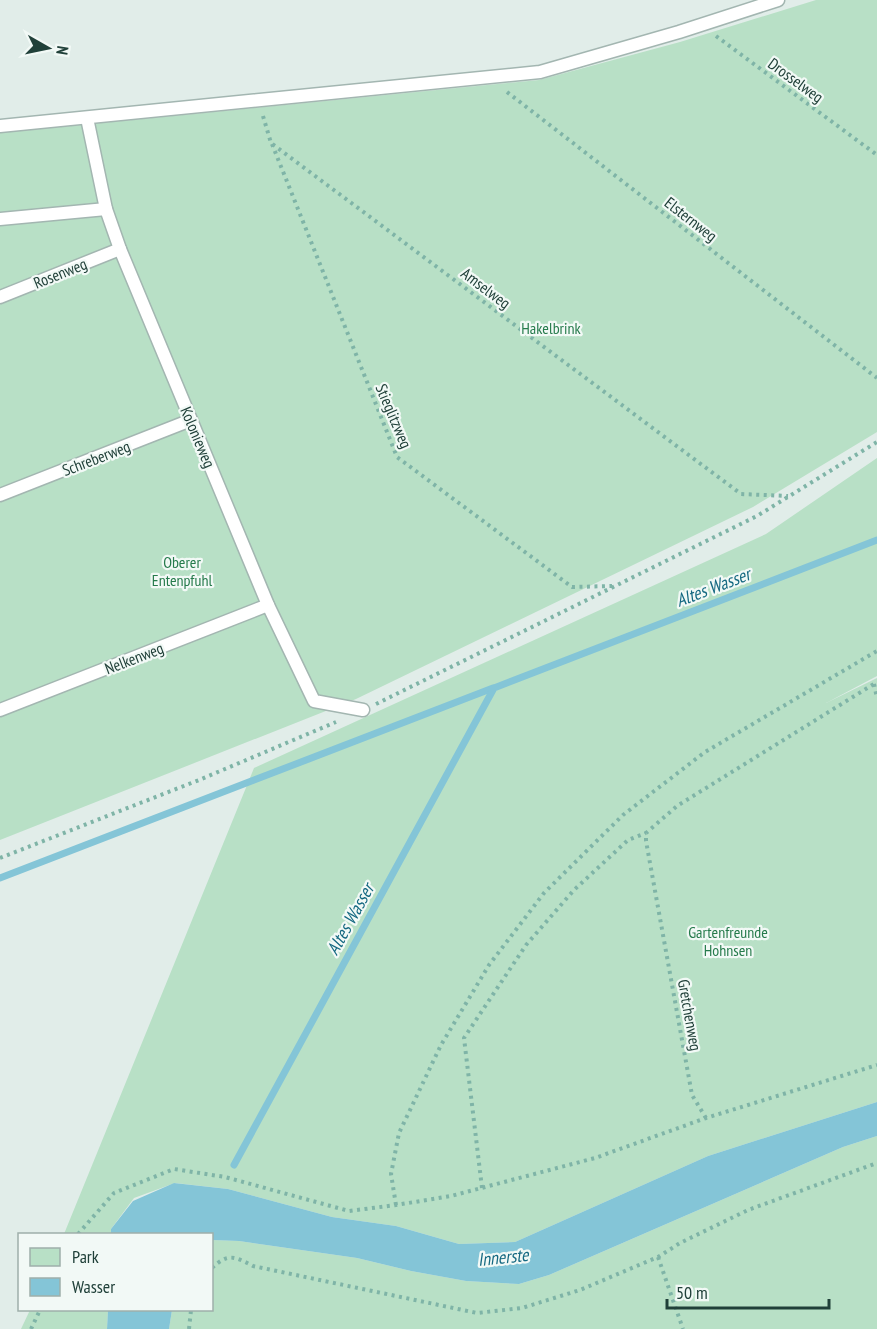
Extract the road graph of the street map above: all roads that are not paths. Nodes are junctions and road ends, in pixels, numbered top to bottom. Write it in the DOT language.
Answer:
graph roads {
  1 [pos="778,0"];
  2 [pos="87,118"];
  3 [pos="0,126"];
  4 [pos="106,209"];
  5 [pos="0,219"];
  6 [pos="120,249"];
  7 [pos="0,297"];
  8 [pos="191,420"];
  9 [pos="0,495"];
  10 [pos="268,606"];
  11 [pos="0,710"];
  12 [pos="363,710"];
  1 -- 2 [label="lane"];
  2 -- 3 [label="lane"];
  2 -- 4 [label="lane, Kolonieweg"];
  4 -- 5 [label="lane"];
  4 -- 6 [label="lane, Kolonieweg"];
  6 -- 7 [label="lane, Rosenweg"];
  6 -- 8 [label="lane, Kolonieweg"];
  8 -- 9 [label="lane, Schreberweg"];
  8 -- 10 [label="lane, Kolonieweg"];
  10 -- 11 [label="lane, Nelkenweg"];
  10 -- 12 [label="lane, Kolonieweg"];
}
